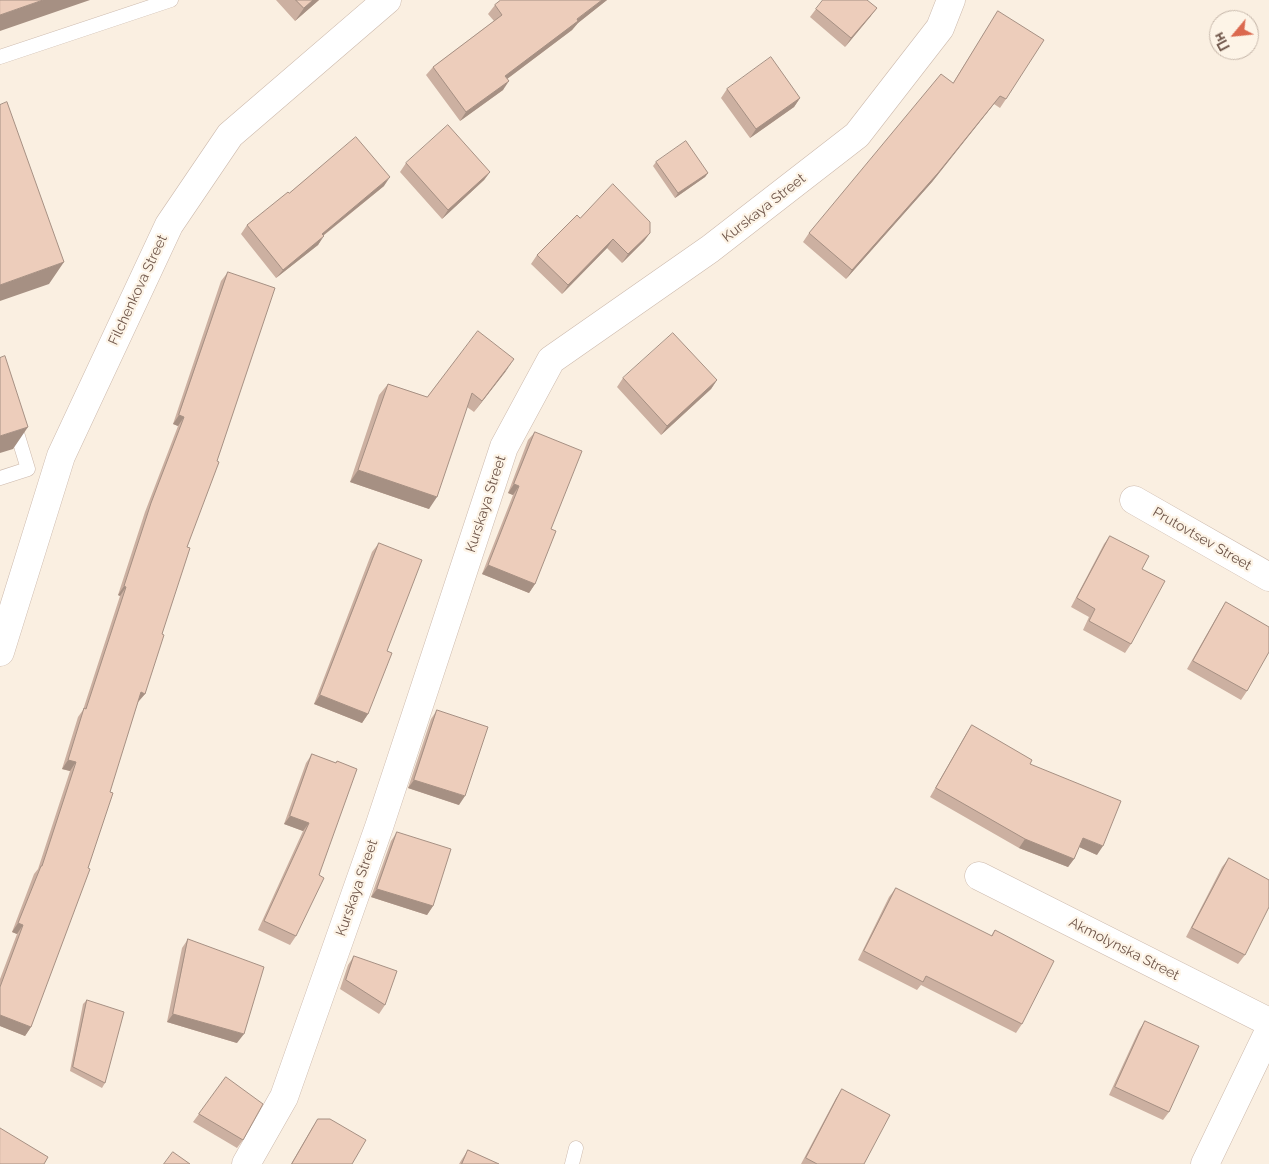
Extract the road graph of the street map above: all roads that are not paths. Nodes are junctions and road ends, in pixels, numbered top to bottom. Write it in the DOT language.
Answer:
graph roads {
  1 [pos="171,0"];
  2 [pos="387,0"];
  3 [pos="951,0"];
  4 [pos="0,57"];
  5 [pos="8,406"];
  6 [pos="0,478"];
  7 [pos="1134,500"];
  8 [pos="1269,577"];
  9 [pos="0,652"];
  10 [pos="979,876"];
  11 [pos="1269,1022"];
  12 [pos="1269,1031"];
  13 [pos="576,1148"];
  14 [pos="246,1164"];
  15 [pos="572,1164"];
  16 [pos="1205,1164"];
  1 -- 4 [label="lane"];
  2 -- 9 [label="street, Filchenkova Street"];
  3 -- 14 [label="street, Kurskaya Street"];
  5 -- 6 [label="lane"];
  7 -- 8 [label="street, Prutovtsev Street"];
  10 -- 11 [label="street, Akmolynska Street"];
  12 -- 16 [label="street"];
  13 -- 15 [label="lane"];
}
